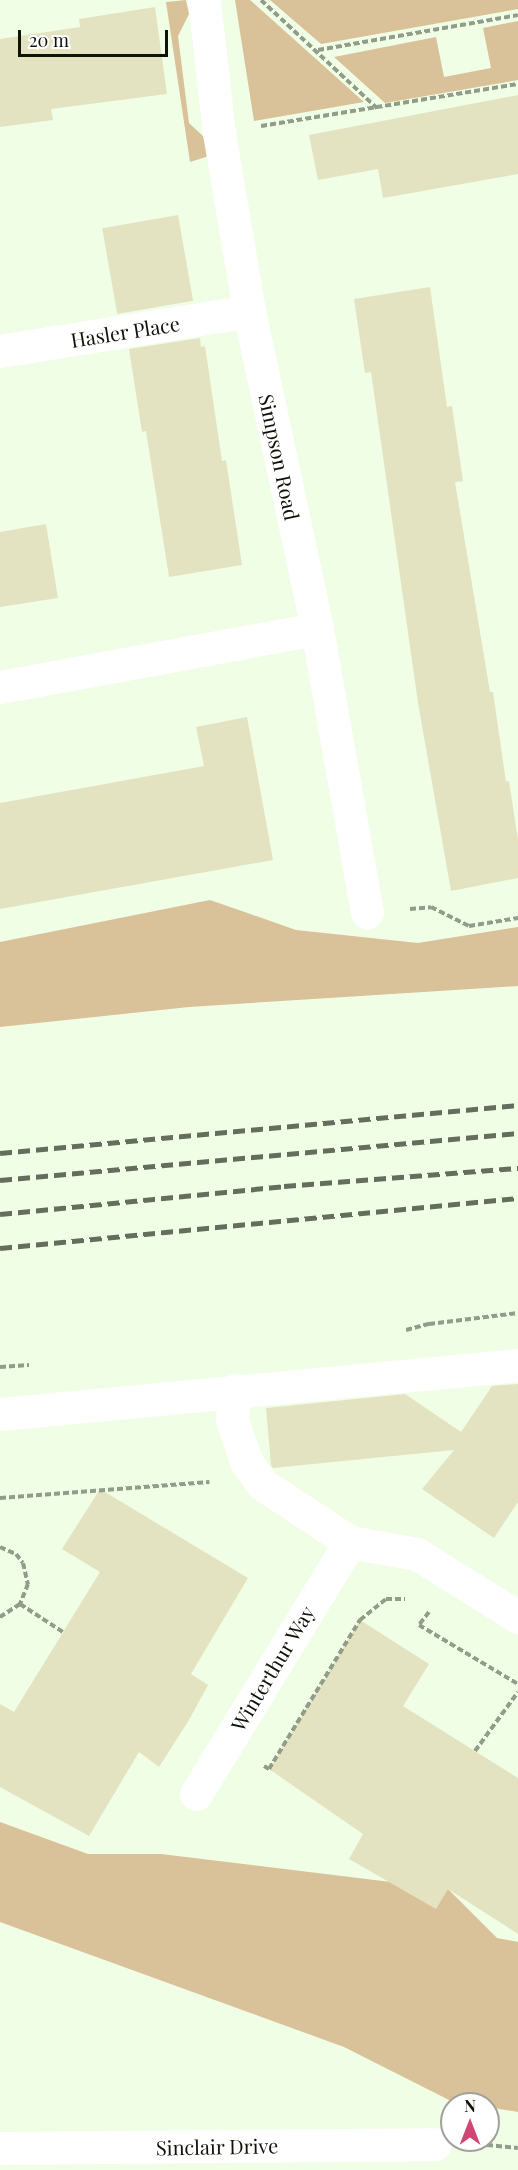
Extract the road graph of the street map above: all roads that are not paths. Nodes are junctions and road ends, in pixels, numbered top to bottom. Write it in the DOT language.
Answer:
graph roads {
  1 [pos="204,0"];
  2 [pos="249,311"];
  3 [pos="0,351"];
  4 [pos="317,629"];
  5 [pos="0,687"];
  6 [pos="367,913"];
  7 [pos="518,1365"];
  8 [pos="235,1390"];
  9 [pos="0,1414"];
  10 [pos="350,1542"];
  11 [pos="518,1617"];
  12 [pos="196,1794"];
  13 [pos="435,2144"];
  14 [pos="0,2148"];
  1 -- 2 [label="street, Simpson Road"];
  2 -- 3 [label="street, Hasler Place"];
  2 -- 4 [label="street, Simpson Road"];
  4 -- 5 [label="street"];
  4 -- 6 [label="street, Simpson Road"];
  7 -- 8 [label="street"];
  8 -- 9 [label="street"];
  8 -- 10 [label="street"];
  10 -- 11 [label="street"];
  10 -- 12 [label="street, Winterthur Way"];
  13 -- 14 [label="street, Sinclair Drive"];
}
